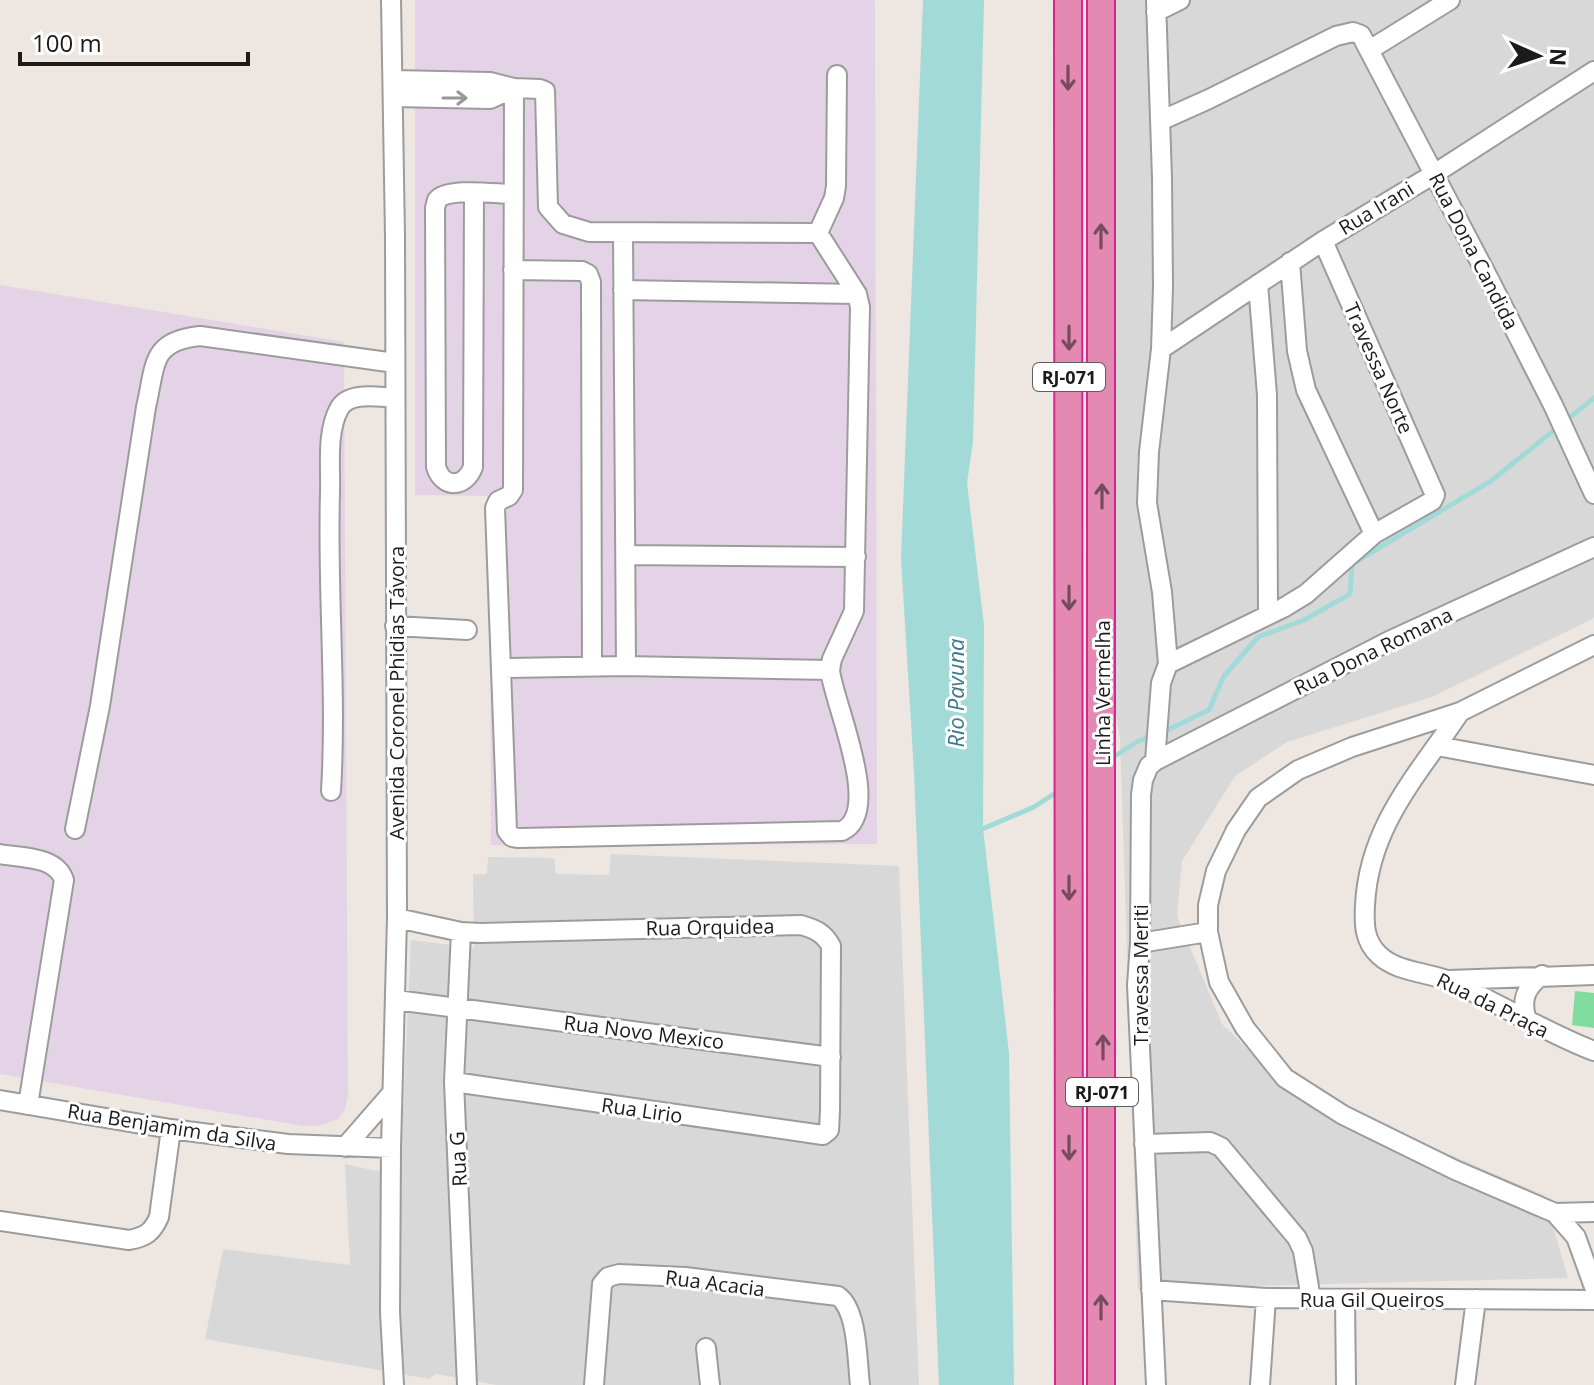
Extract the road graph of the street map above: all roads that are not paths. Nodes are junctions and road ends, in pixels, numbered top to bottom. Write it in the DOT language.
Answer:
graph roads {
  1 [pos="391,0"];
  2 [pos="1068,0"];
  3 [pos="1101,0"];
  4 [pos="1180,0"];
  5 [pos="1450,0"];
  6 [pos="1156,6"];
  7 [pos="1371,49"];
  8 [pos="1594,71"];
  9 [pos="837,75"];
  10 [pos="394,88"];
  11 [pos="514,88"];
  12 [pos="1160,121"];
  13 [pos="1434,174"];
  14 [pos="474,193"];
  15 [pos="513,194"];
  16 [pos="818,233"];
  17 [pos="623,234"];
  18 [pos="1323,241"];
  19 [pos="1290,262"];
  20 [pos="513,270"];
  21 [pos="1258,284"];
  22 [pos="623,290"];
  23 [pos="857,294"];
  24 [pos="1161,349"];
  25 [pos="395,363"];
  26 [pos="395,398"];
  27 [pos="1594,494"];
  28 [pos="1374,534"];
  29 [pos="1594,547"];
  30 [pos="626,555"];
  31 [pos="856,557"];
  32 [pos="1268,614"];
  33 [pos="395,626"];
  34 [pos="467,630"];
  35 [pos="1594,645"];
  36 [pos="1168,664"];
  37 [pos="592,666"];
  38 [pos="626,666"];
  39 [pos="501,668"];
  40 [pos="830,670"];
  41 [pos="1460,712"];
  42 [pos="1437,746"];
  43 [pos="1156,753"];
  44 [pos="1594,775"];
  45 [pos="331,791"];
  46 [pos="75,829"];
  47 [pos="0,854"];
  48 [pos="397,918"];
  49 [pos="461,932"];
  50 [pos="1208,932"];
  51 [pos="1140,943"];
  52 [pos="1542,975"];
  53 [pos="1594,975"];
  54 [pos="1449,980"];
  55 [pos="396,1000"];
  56 [pos="457,1008"];
  57 [pos="1527,1020"];
  58 [pos="1594,1051"];
  59 [pos="831,1057"];
  60 [pos="454,1082"];
  61 [pos="392,1093"];
  62 [pos="0,1100"];
  63 [pos="28,1105"];
  64 [pos="171,1129"];
  65 [pos="829,1130"];
  66 [pos="1144,1144"];
  67 [pos="345,1147"];
  68 [pos="391,1148"];
  69 [pos="1594,1212"];
  70 [pos="1555,1213"];
  71 [pos="0,1221"];
  72 [pos="1594,1287"];
  73 [pos="1151,1290"];
  74 [pos="1310,1293"];
  75 [pos="1266,1298"];
  76 [pos="1345,1299"];
  77 [pos="1476,1299"];
  78 [pos="1594,1300"];
  79 [pos="706,1348"];
  80 [pos="394,1385"];
  81 [pos="467,1385"];
  82 [pos="594,1385"];
  83 [pos="710,1385"];
  84 [pos="860,1385"];
  85 [pos="1069,1385"];
  86 [pos="1101,1385"];
  87 [pos="1156,1385"];
  88 [pos="1260,1385"];
  89 [pos="1346,1385"];
  90 [pos="1465,1385"];
  1 -- 10 [label="street, Avenida Coronel Phidias Távora"];
  2 -- 85 [label="highway, Linha Vermelha / RJ-071, one-way"];
  86 -- 3 [label="highway, Linha Vermelha / RJ-071, one-way"];
  4 -- 6 [label="street"];
  5 -- 7 [label="street"];
  6 -- 12 [label="street, Travessa Meriti"];
  7 -- 12 [label="street"];
  7 -- 13 [label="street, Rua Dona Candida"];
  8 -- 13 [label="street, Rua Irani"];
  9 -- 16 [label="street"];
  10 -- 11 [label="street"];
  10 -- 25 [label="street, Avenida Coronel Phidias Távora"];
  11 -- 15 [label="street"];
  11 -- 17 [label="street"];
  12 -- 24 [label="street, Travessa Meriti"];
  13 -- 18 [label="street, Rua Irani"];
  13 -- 27 [label="street, Rua Dona Candida"];
  14 -- 14 [label="street"];
  14 -- 15 [label="street"];
  15 -- 20 [label="street"];
  16 -- 17 [label="street"];
  16 -- 23 [label="street"];
  17 -- 22 [label="street"];
  18 -- 19 [label="street, Rua Irani"];
  18 -- 28 [label="street, Travessa Norte"];
  19 -- 21 [label="street, Rua Irani"];
  19 -- 28 [label="street"];
  20 -- 37 [label="street"];
  20 -- 39 [label="street"];
  21 -- 24 [label="street, Rua Irani"];
  21 -- 32 [label="street"];
  22 -- 23 [label="street"];
  22 -- 30 [label="street"];
  23 -- 31 [label="street"];
  24 -- 36 [label="street, Travessa Meriti"];
  25 -- 26 [label="street, Avenida Coronel Phidias Távora"];
  25 -- 46 [label="street"];
  26 -- 33 [label="street, Avenida Coronel Phidias Távora"];
  26 -- 45 [label="street"];
  28 -- 32 [label="street"];
  29 -- 43 [label="street, Rua Dona Romana"];
  30 -- 31 [label="street"];
  30 -- 38 [label="street"];
  31 -- 40 [label="street"];
  32 -- 36 [label="street"];
  33 -- 34 [label="street"];
  33 -- 48 [label="street, Avenida Coronel Phidias Távora"];
  35 -- 41 [label="street"];
  36 -- 43 [label="street, Travessa Meriti"];
  37 -- 38 [label="street"];
  37 -- 39 [label="street"];
  38 -- 40 [label="street"];
  39 -- 40 [label="street"];
  41 -- 42 [label="street, Rua da Praça"];
  41 -- 50 [label="street"];
  42 -- 44 [label="street"];
  42 -- 54 [label="street, Rua da Praça"];
  43 -- 51 [label="street, Travessa Meriti"];
  47 -- 63 [label="street"];
  48 -- 49 [label="street, Rua Orquidea"];
  48 -- 55 [label="street, Avenida Coronel Phidias Távora"];
  49 -- 56 [label="street, Rua G"];
  49 -- 59 [label="street, Rua Orquidea"];
  50 -- 51 [label="street"];
  50 -- 70 [label="street"];
  51 -- 66 [label="street, Travessa Meriti"];
  52 -- 53 [label="street"];
  52 -- 54 [label="street"];
  52 -- 57 [label="street"];
  54 -- 57 [label="street, Rua da Praça"];
  55 -- 56 [label="street"];
  55 -- 61 [label="street, Avenida Coronel Phidias Távora"];
  56 -- 59 [label="street, Rua Novo Mexico"];
  56 -- 60 [label="street, Rua G"];
  57 -- 58 [label="street, Rua da Praça"];
  59 -- 65 [label="street, Rua Orquidea"];
  60 -- 65 [label="street, Rua Lirio"];
  60 -- 81 [label="street, Rua G"];
  61 -- 67 [label="street"];
  61 -- 68 [label="street, Avenida Coronel Phidias Távora"];
  62 -- 63 [label="street, Rua Benjamim da Silva"];
  63 -- 64 [label="street, Rua Benjamim da Silva"];
  64 -- 67 [label="street, Rua Benjamim da Silva"];
  64 -- 71 [label="street"];
  66 -- 73 [label="street, Travessa Meriti"];
  66 -- 74 [label="street"];
  67 -- 68 [label="street, Rua Benjamim da Silva"];
  68 -- 80 [label="street, Avenida Coronel Phidias Távora"];
  69 -- 70 [label="street"];
  70 -- 72 [label="street"];
  73 -- 75 [label="street, Rua Gil Queiros"];
  73 -- 87 [label="street, Travessa Meriti"];
  75 -- 76 [label="street, Rua Gil Queiros"];
  75 -- 88 [label="street"];
  76 -- 77 [label="street, Rua Gil Queiros"];
  76 -- 89 [label="street"];
  77 -- 78 [label="street, Rua Gil Queiros"];
  77 -- 90 [label="street"];
  79 -- 83 [label="street"];
  82 -- 84 [label="street, Rua Acacia"];
}
